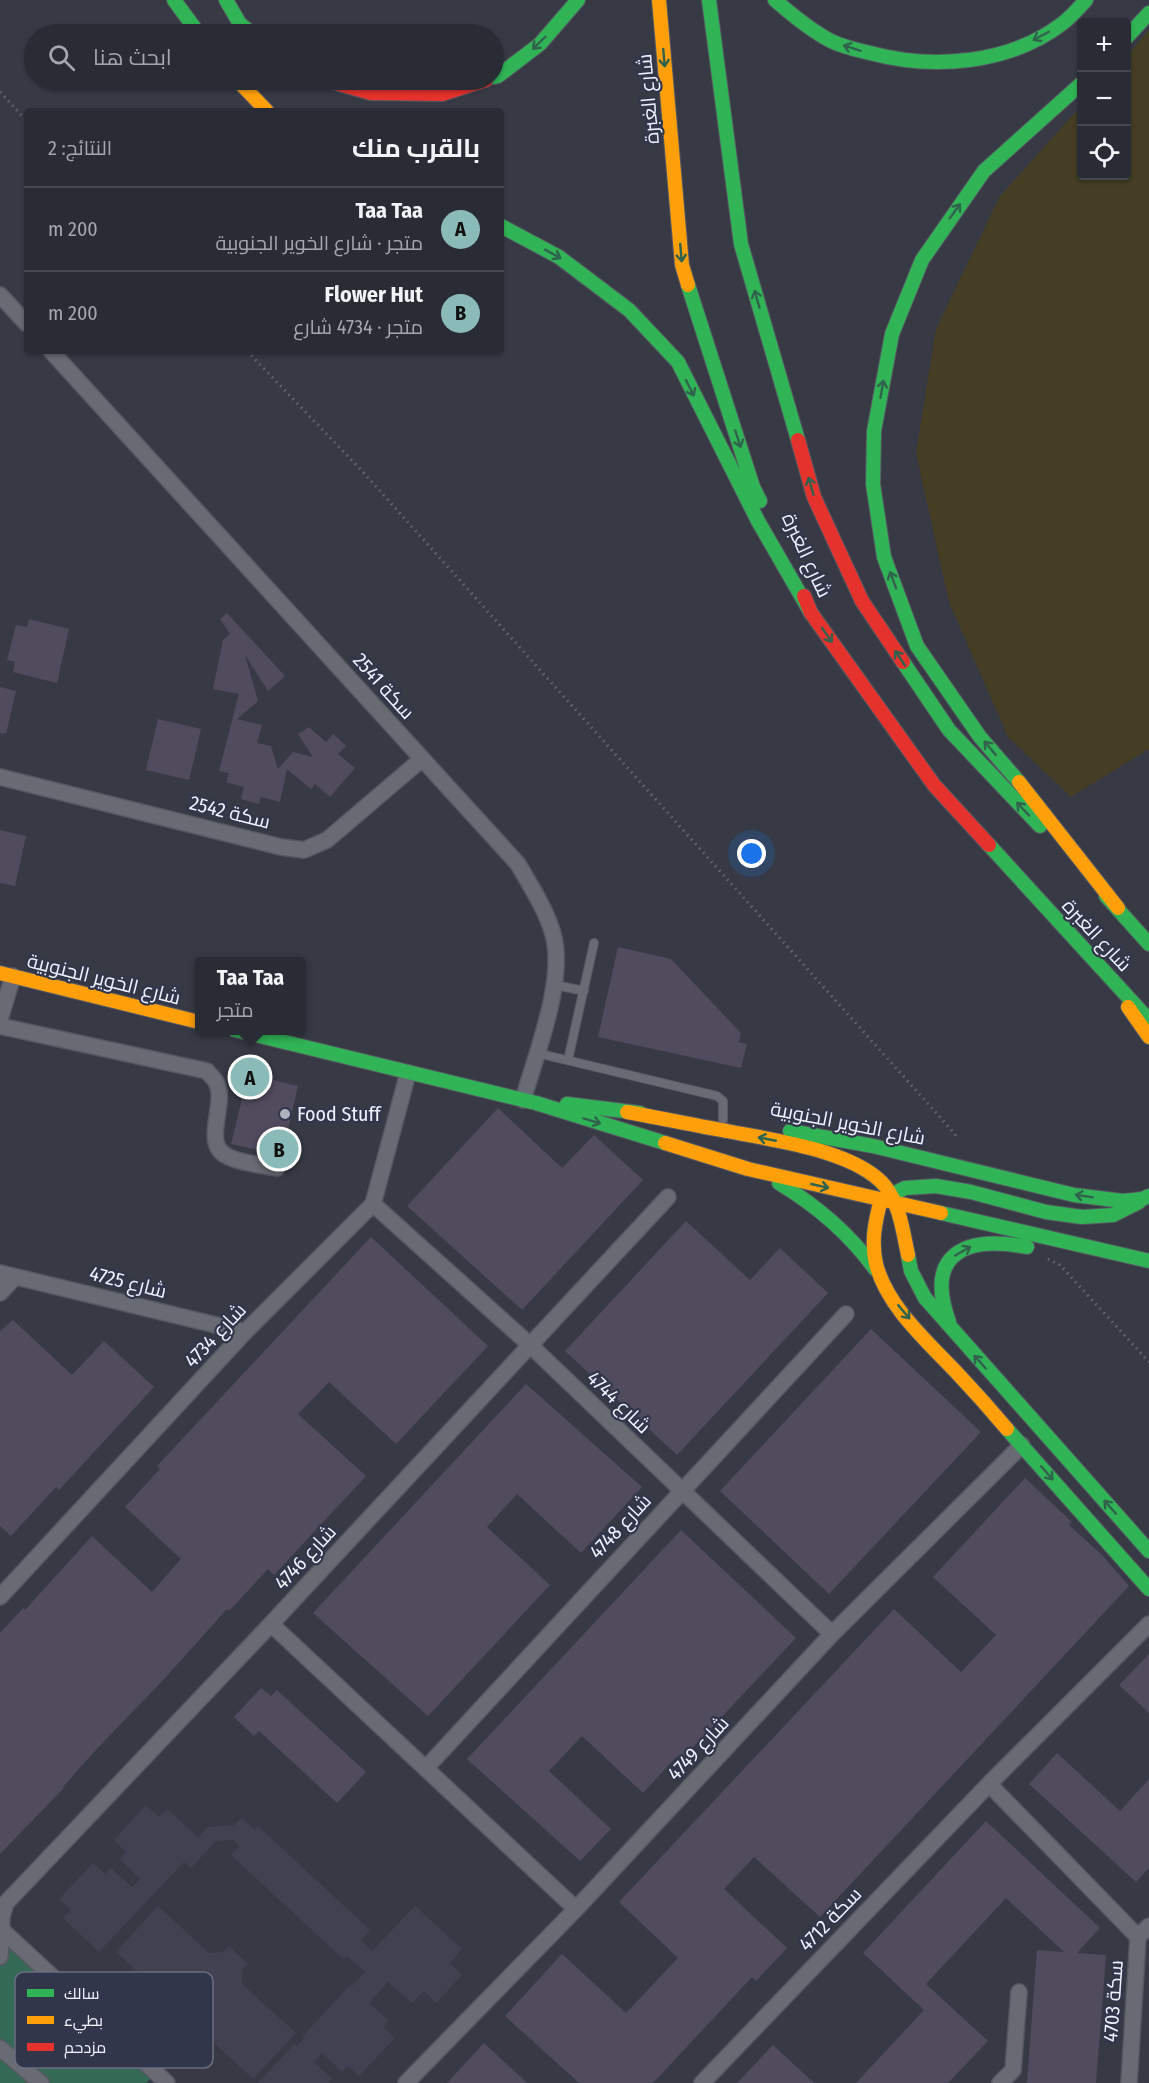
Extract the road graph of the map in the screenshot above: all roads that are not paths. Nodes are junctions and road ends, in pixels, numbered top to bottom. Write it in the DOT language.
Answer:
graph roads {
  1 [pos="174,0"];
  2 [pos="226,0"];
  3 [pos="578,0"];
  4 [pos="659,0"];
  5 [pos="709,0"];
  6 [pos="776,0"];
  7 [pos="1086,0"];
  8 [pos="1149,13"];
  9 [pos="192,24"];
  10 [pos="240,24"];
  11 [pos="1131,33"];
  12 [pos="504,70"];
  13 [pos="1077,88"];
  14 [pos="247,90"];
  15 [pos="361,90"];
  16 [pos="455,90"];
  17 [pos="264,108"];
  18 [pos="504,228"];
  19 [pos="0,295"];
  20 [pos="24,321"];
  21 [pos="54,354"];
  22 [pos="812,613"];
  23 [pos="422,759"];
  24 [pos="0,777"];
  25 [pos="1118,909"];
  26 [pos="594,943"];
  27 [pos="1149,944"];
  28 [pos="1105,972"];
  29 [pos="6,975"];
  30 [pos="556,985"];
  31 [pos="584,991"];
  32 [pos="0,1019"];
  33 [pos="1149,1020"];
  34 [pos="195,1021"];
  35 [pos="0,1026"];
  36 [pos="254,1035"];
  37 [pos="1149,1037"];
  38 [pos="537,1053"];
  39 [pos="568,1060"];
  40 [pos="408,1073"];
  41 [pos="530,1101"];
  42 [pos="627,1112"];
  43 [pos="723,1120"];
  44 [pos="277,1168"];
  45 [pos="748,1169"];
  46 [pos="669,1197"];
  47 [pos="889,1198"];
  48 [pos="1146,1198"];
  49 [pos="373,1204"];
  50 [pos="1149,1262"];
  51 [pos="1149,1271"];
  52 [pos="8,1275"];
  53 [pos="881,1278"];
  54 [pos="0,1293"];
  55 [pos="846,1314"];
  56 [pos="245,1332"];
  57 [pos="959,1338"];
  58 [pos="530,1345"];
  59 [pos="1022,1445"];
  60 [pos="681,1491"];
  61 [pos="1149,1551"];
  62 [pos="1149,1589"];
  63 [pos="0,1597"];
  64 [pos="271,1624"];
  65 [pos="1149,1624"];
  66 [pos="832,1634"];
  67 [pos="426,1768"];
  68 [pos="989,1784"];
  69 [pos="576,1909"];
  70 [pos="3,1931"];
  71 [pos="1144,1931"];
  72 [pos="0,1957"];
  73 [pos="47,1972"];
  74 [pos="1019,1992"];
  75 [pos="0,2048"];
  76 [pos="15,2062"];
  77 [pos="22,2068"];
  78 [pos="151,2068"];
  79 [pos="37,2082"];
  80 [pos="167,2083"];
  81 [pos="406,2083"];
  82 [pos="702,2083"];
  83 [pos="1000,2083"];
  84 [pos="1129,2083"];
  1 -- 9 [label="main road"];
  2 -- 10 [label="main road"];
  3 -- 12 [label="main road, one-way"];
  4 -- 22 [label="main road, شارع الغبرة, one-way"];
  25 -- 5 [label="main road, شارع الغبرة, one-way"];
  7 -- 6 [label="main road, one-way"];
  8 -- 11 [label="main road"];
  25 -- 13 [label="main road, one-way"];
  14 -- 17 [label="main road"];
  15 -- 16 [label="main road"];
  18 -- 22 [label="main road, one-way"];
  19 -- 20 [label="street"];
  21 -- 23 [label="street, سكة 2541"];
  22 -- 28 [label="main road, شارع الغبرة, one-way"];
  23 -- 24 [label="street, سكة 2542"];
  23 -- 30 [label="street, سكة 2541"];
  25 -- 27 [label="main road, شارع الغبرة"];
  26 -- 31 [label="lane"];
  28 -- 33 [label="main road, شارع الغبرة"];
  28 -- 37 [label="main road"];
  29 -- 32 [label="street"];
  29 -- 34 [label="main road, شارع الخوير الجنوبية"];
  30 -- 31 [label="lane"];
  30 -- 38 [label="street, سكة 2541"];
  31 -- 39 [label="lane"];
  35 -- 44 [label="street"];
  36 -- 40 [label="main road, شارع الخوير الجنوبية"];
  38 -- 39 [label="lane"];
  38 -- 41 [label="street, سكة 2541"];
  39 -- 43 [label="lane"];
  40 -- 41 [label="main road, شارع الخوير الجنوبية"];
  40 -- 49 [label="street"];
  41 -- 42 [label="main road, شارع الخوير الجنوبية"];
  41 -- 45 [label="main road, شارع الخوير الجنوبية, one-way"];
  42 -- 43 [label="main road, شارع الخوير الجنوبية"];
  47 -- 42 [label="main road, one-way"];
  48 -- 43 [label="main road, شارع الخوير الجنوبية, one-way"];
  45 -- 47 [label="main road, شارع الخوير الجنوبية, one-way"];
  45 -- 53 [label="main road"];
  46 -- 58 [label="street, 4746 شارع"];
  47 -- 48 [label="main road"];
  47 -- 50 [label="main road, شارع الخوير الجنوبية"];
  47 -- 53 [label="main road"];
  47 -- 57 [label="main road"];
  49 -- 56 [label="street, 4734 شارع"];
  49 -- 58 [label="street, 4744 شارع"];
  57 -- 51 [label="main road, one-way"];
  52 -- 54 [label="street"];
  52 -- 56 [label="street, 4725 شارع"];
  53 -- 59 [label="main road, one-way"];
  55 -- 60 [label="street, 4748 شارع"];
  56 -- 63 [label="street, 4734 شارع"];
  61 -- 57 [label="main road, one-way"];
  58 -- 60 [label="street, 4744 شارع"];
  58 -- 64 [label="street, 4746 شارع"];
  59 -- 62 [label="main road, one-way"];
  59 -- 66 [label="street, 4749 شارع"];
  60 -- 66 [label="street, 4744 شارع"];
  60 -- 67 [label="street, 4748 شارع"];
  64 -- 67 [label="street"];
  64 -- 70 [label="street, 4746 شارع"];
  65 -- 68 [label="street, سكة 4712"];
  66 -- 69 [label="street, 4749 شارع"];
  67 -- 69 [label="street"];
  68 -- 71 [label="street"];
  68 -- 82 [label="street, سكة 4712"];
  69 -- 81 [label="street, 4749 شارع"];
  70 -- 72 [label="street, 4746 شارع"];
  70 -- 73 [label="street"];
  71 -- 84 [label="street, 4703 سكة"];
  74 -- 83 [label="street"];
  75 -- 76 [label="street"];
  77 -- 79 [label="street"];
  78 -- 80 [label="street"];
}
